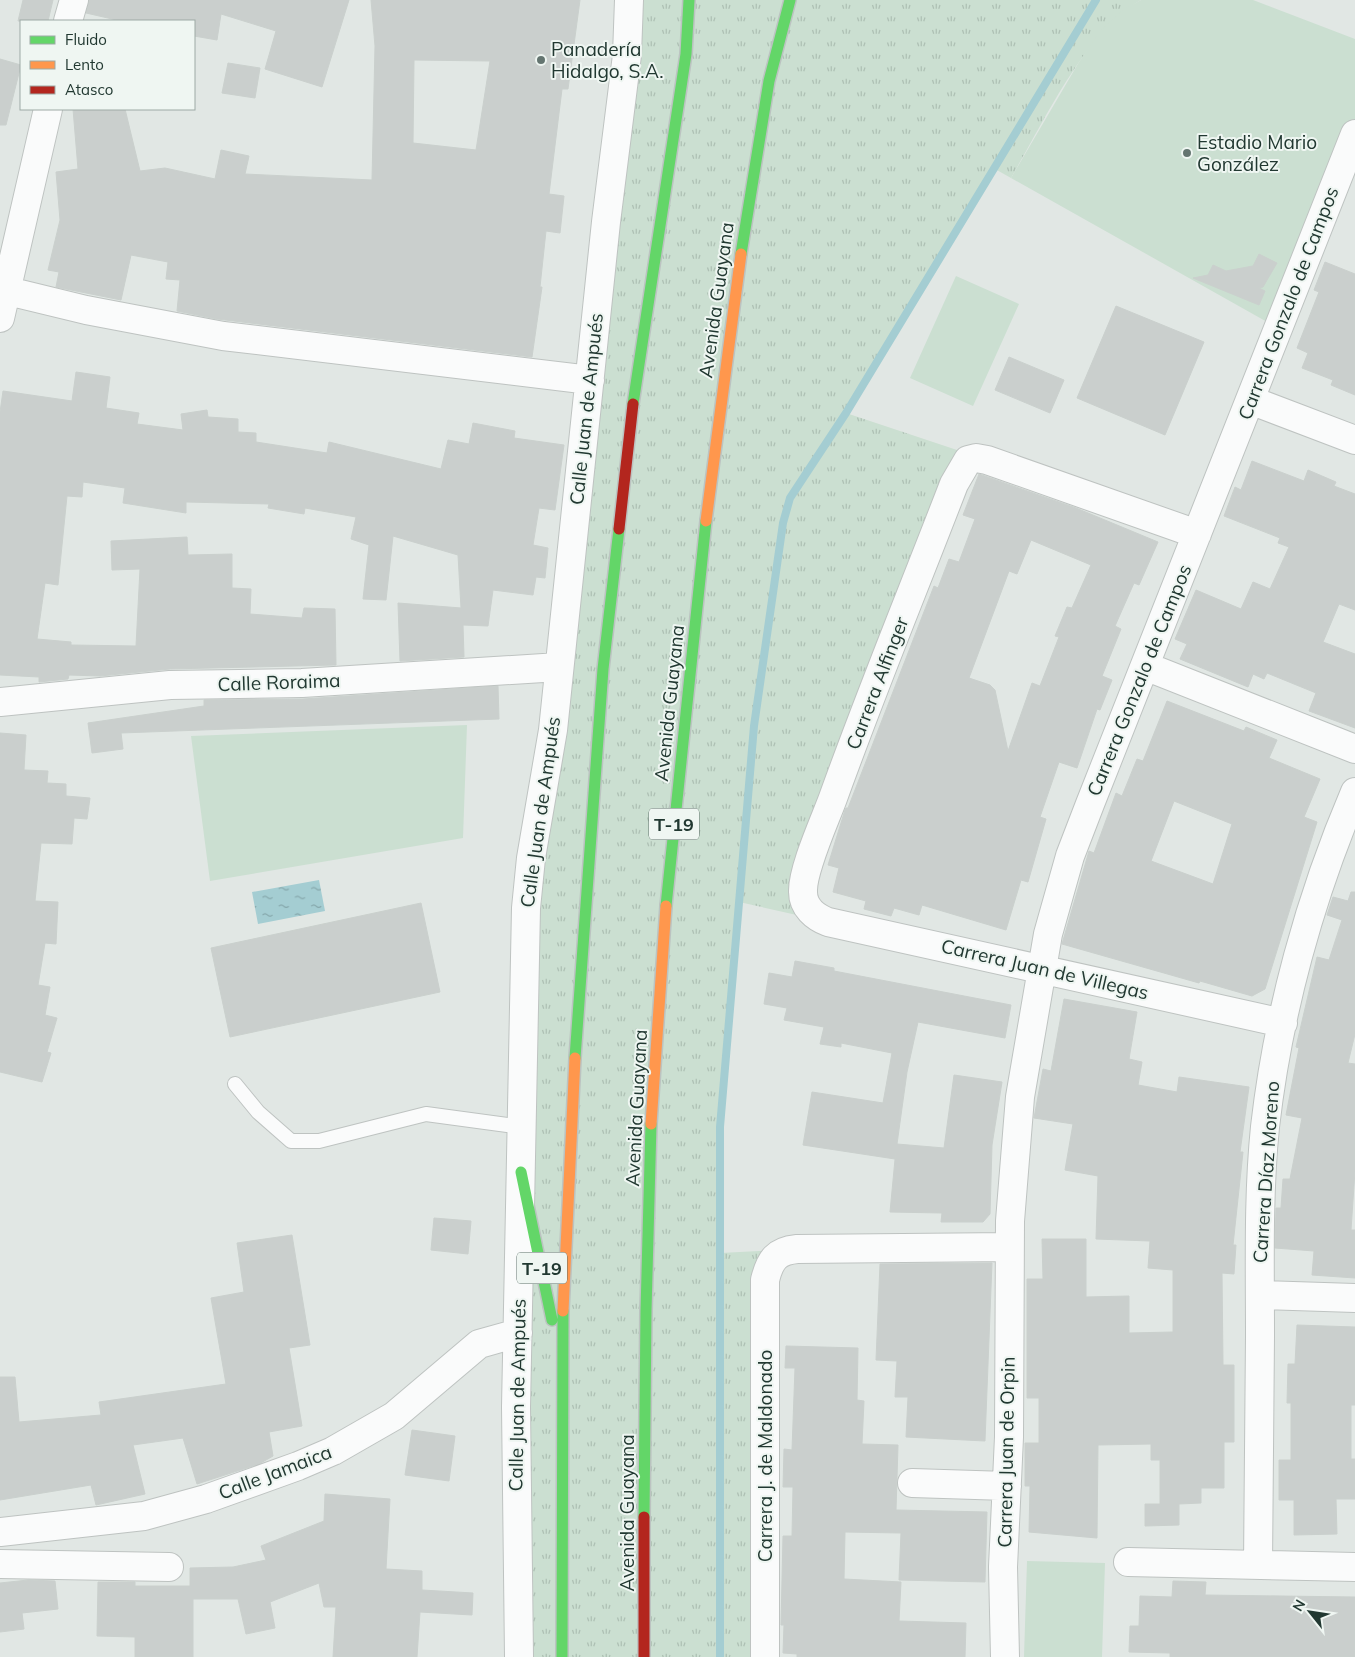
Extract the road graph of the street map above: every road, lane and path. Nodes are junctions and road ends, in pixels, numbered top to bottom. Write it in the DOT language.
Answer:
graph roads {
  1 [pos="74,0"];
  2 [pos="628,0"];
  3 [pos="689,0"];
  4 [pos="790,0"];
  5 [pos="68,20"];
  6 [pos="48,110"];
  7 [pos="1355,134"];
  8 [pos="3,290"];
  9 [pos="0,318"];
  10 [pos="590,380"];
  11 [pos="1250,400"];
  12 [pos="1355,440"];
  13 [pos="1197,534"];
  14 [pos="1145,666"];
  15 [pos="559,667"];
  16 [pos="0,702"];
  17 [pos="1355,748"];
  18 [pos="1355,792"];
  19 [pos="810,910"];
  20 [pos="1041,968"];
  21 [pos="1283,1023"];
  22 [pos="234,1084"];
  23 [pos="522,1127"];
  24 [pos="521,1172"];
  25 [pos="1009,1247"];
  26 [pos="1260,1295"];
  27 [pos="1355,1298"];
  28 [pos="518,1333"];
  29 [pos="561,1364"];
  30 [pos="912,1483"];
  31 [pos="1007,1486"];
  32 [pos="0,1532"];
  33 [pos="1128,1562"];
  34 [pos="0,1564"];
  35 [pos="1258,1565"];
  36 [pos="169,1567"];
  37 [pos="1355,1567"];
  38 [pos="519,1657"];
  39 [pos="562,1657"];
  40 [pos="644,1657"];
  41 [pos="765,1657"];
  42 [pos="1005,1657"];
  1 -- 5 [label="street"];
  2 -- 10 [label="street, Calle Juan de Ampués"];
  3 -- 29 [label="highway, T-19"];
  4 -- 40 [label="highway, Avenida Guayana / T-19"];
  6 -- 8 [label="street"];
  7 -- 11 [label="street, Carrera Gonzalo de Campos"];
  8 -- 9 [label="street"];
  8 -- 10 [label="street"];
  10 -- 15 [label="street, Calle Juan de Ampués"];
  11 -- 12 [label="street"];
  11 -- 13 [label="street, Carrera Gonzalo de Campos"];
  13 -- 14 [label="street, Carrera Gonzalo de Campos"];
  13 -- 19 [label="street, Carrera Alfinger"];
  14 -- 17 [label="street"];
  14 -- 20 [label="street, Carrera Gonzalo de Campos"];
  15 -- 16 [label="street, Calle Roraima"];
  15 -- 23 [label="street, Calle Juan de Ampués"];
  18 -- 21 [label="street, Carrera Díaz Moreno"];
  19 -- 20 [label="street, Carrera Juan de Villegas"];
  20 -- 21 [label="street, Carrera Juan de Villegas"];
  20 -- 25 [label="street, Carrera Gonzalo de Campos"];
  21 -- 26 [label="street, Carrera Díaz Moreno"];
  22 -- 23 [label="lane"];
  23 -- 24 [label="street, Calle Juan de Ampués"];
  24 -- 28 [label="street, Calle Juan de Ampués"];
  24 -- 29 [label="highway, T-19"];
  25 -- 31 [label="street, Carrera Juan de Orpin"];
  25 -- 41 [label="street, Carrera J. de Maldonado"];
  26 -- 27 [label="street"];
  26 -- 35 [label="street, Carrera Díaz Moreno"];
  28 -- 32 [label="street, Calle Jamaica"];
  28 -- 38 [label="street, Calle Juan de Ampués"];
  29 -- 39 [label="highway, T-19"];
  30 -- 31 [label="street"];
  31 -- 42 [label="street, Carrera Juan de Orpin"];
  33 -- 35 [label="street"];
  34 -- 36 [label="street"];
  35 -- 37 [label="street"];
}
